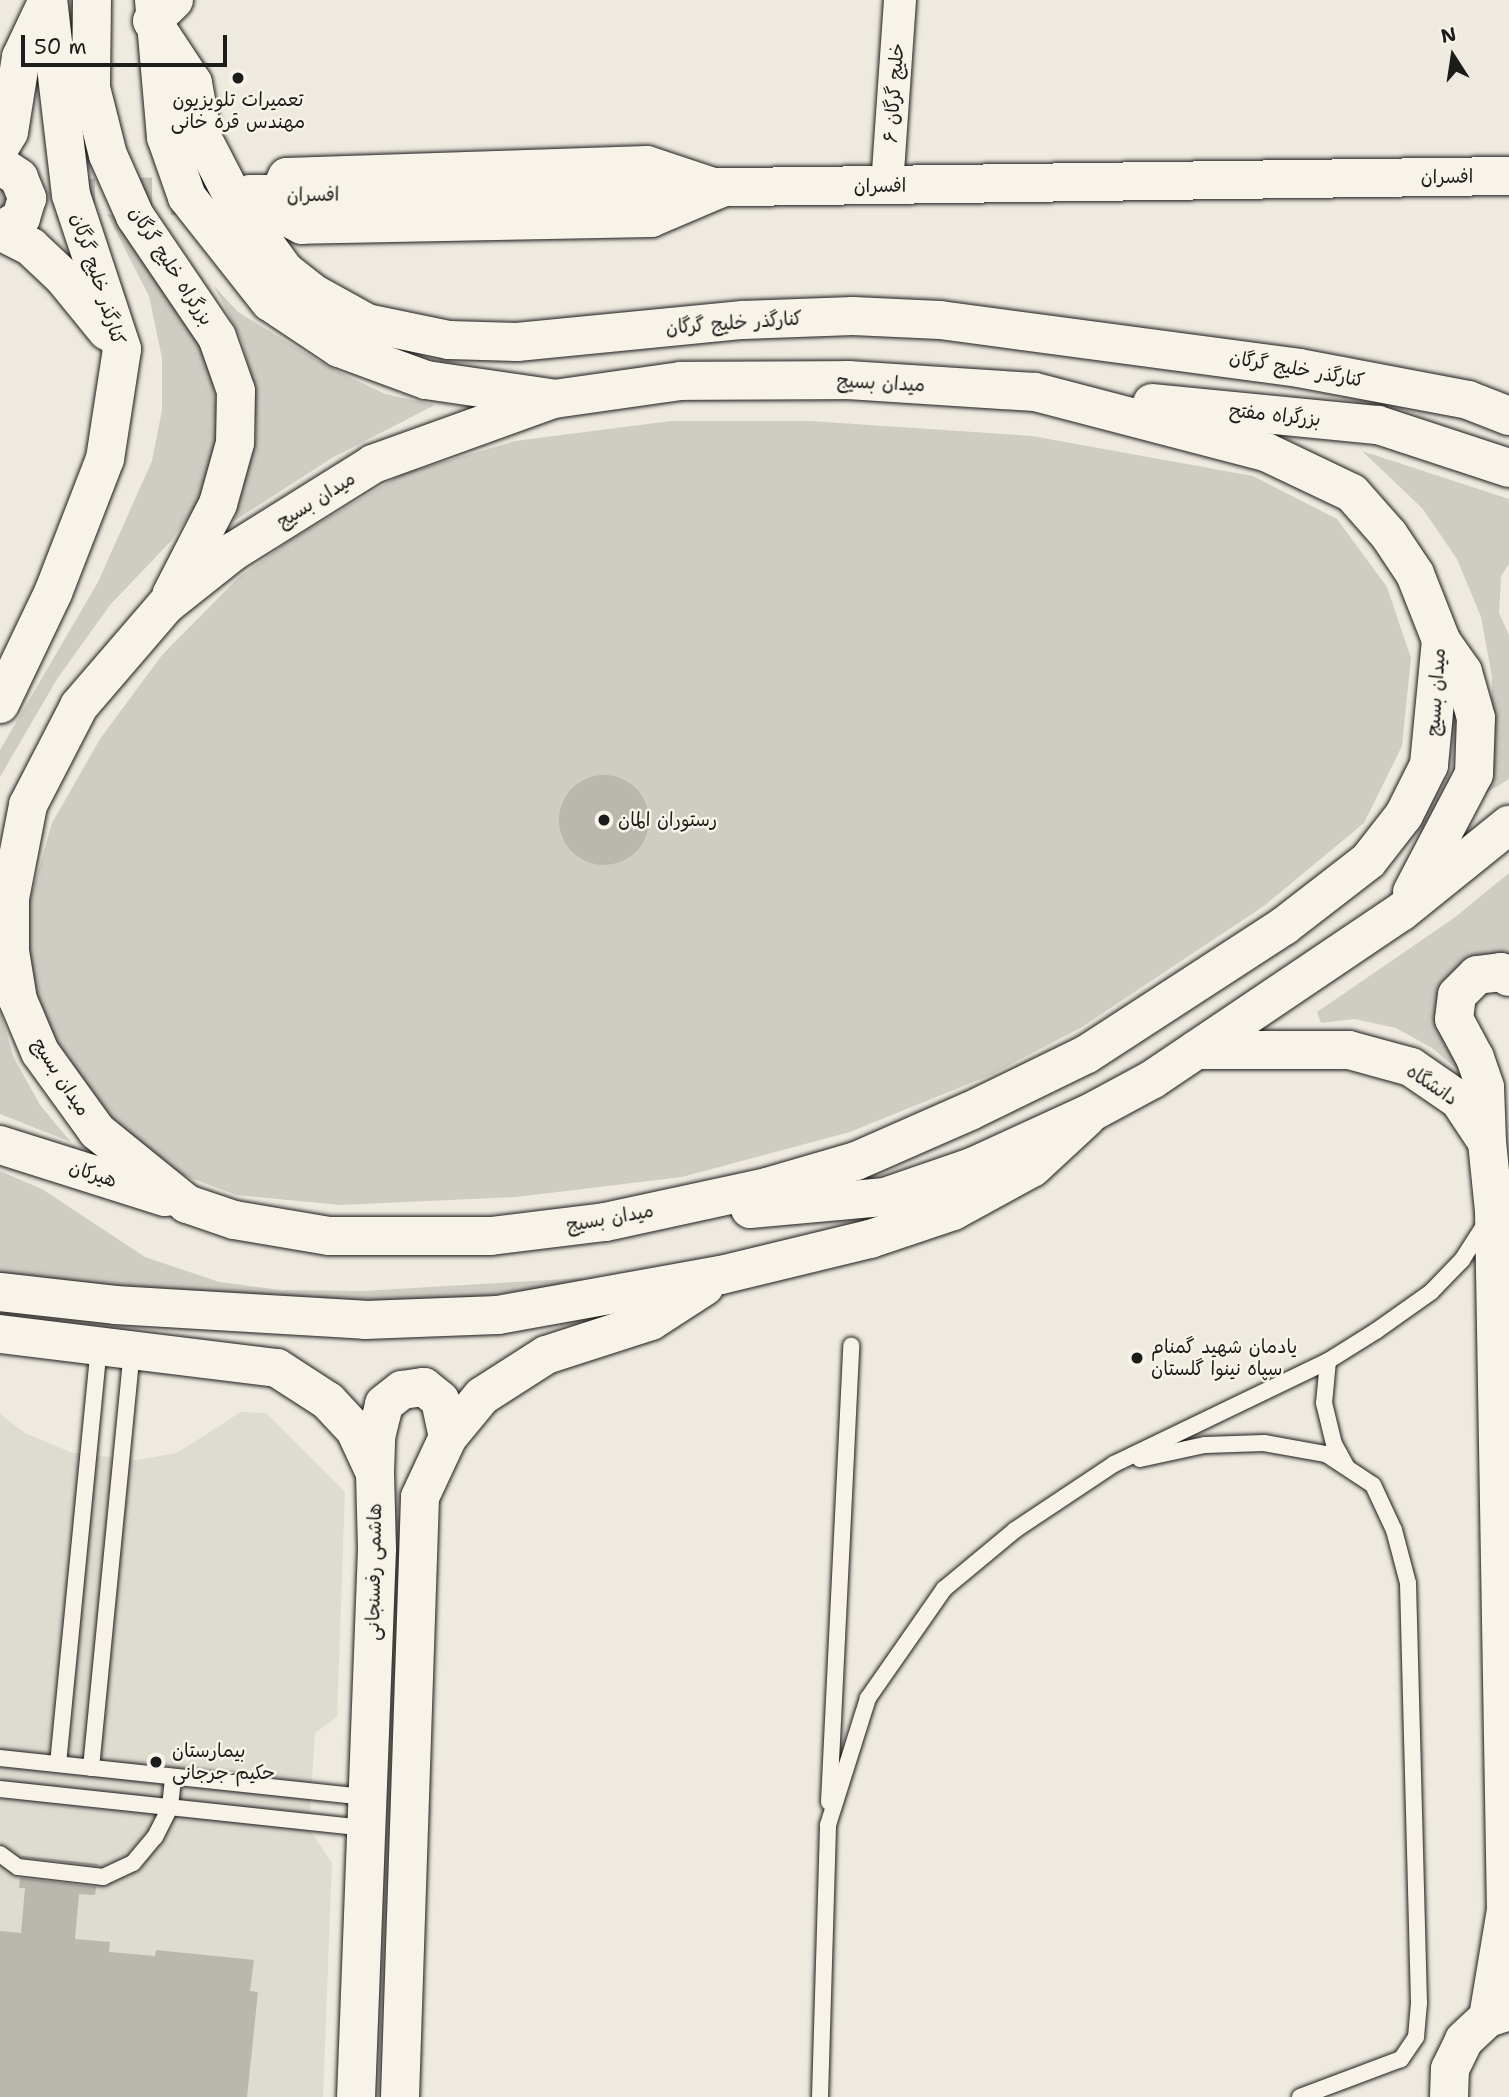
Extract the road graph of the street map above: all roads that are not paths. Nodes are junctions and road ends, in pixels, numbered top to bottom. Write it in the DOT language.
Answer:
graph roads {
  1 [pos="48,0"];
  2 [pos="92,0"];
  3 [pos="900,0"];
  4 [pos="160,7"];
  5 [pos="0,147"];
  6 [pos="0,165"];
  7 [pos="218,173"];
  8 [pos="1509,176"];
  9 [pos="887,186"];
  10 [pos="0,231"];
  11 [pos="122,349"];
  12 [pos="1035,391"];
  13 [pos="554,399"];
  14 [pos="1509,416"];
  15 [pos="1509,468"];
  16 [pos="166,605"];
  17 [pos="1441,640"];
  18 [pos="0,704"];
  19 [pos="28,805"];
  20 [pos="1509,825"];
  21 [pos="0,855"];
  22 [pos="1401,912"];
  23 [pos="1509,977"];
  24 [pos="1196,1050"];
  25 [pos="1092,1112"];
  26 [pos="1487,1142"];
  27 [pos="0,1145"];
  28 [pos="187,1204"];
  29 [pos="1494,1210"];
  30 [pos="605,1222"];
  31 [pos="1502,1271"];
  32 [pos="721,1275"];
  33 [pos="0,1292"];
  34 [pos="0,1334"];
  35 [pos="851,1346"];
  36 [pos="116,1350"];
  37 [pos="1328,1361"];
  38 [pos="448,1437"];
  39 [pos="1114,1464"];
  40 [pos="1348,1469"];
  41 [pos="375,1473"];
  42 [pos="0,1758"];
  43 [pos="58,1764"];
  44 [pos="91,1768"];
  45 [pos="173,1776"];
  46 [pos="0,1789"];
  47 [pos="170,1807"];
  48 [pos="365,1813"];
  49 [pos="828,1825"];
  50 [pos="0,1854"];
  51 [pos="1498,2015"];
  52 [pos="356,2097"];
  53 [pos="400,2097"];
  54 [pos="820,2097"];
  55 [pos="1300,2097"];
  56 [pos="1449,2097"];
  1 -- 5 [label="main road"];
  1 -- 11 [label="main road, کنارگذر خلیج گرگان"];
  2 -- 16 [label="main road, بزرگراه خلیج گرگان"];
  3 -- 9 [label="street, خلیج گرگان ۶"];
  4 -- 7 [label="main road, کنارگذر خلیج گرگان"];
  4 -- 13 [label="main road"];
  6 -- 10 [label="main road"];
  7 -- 9 [label="main road, افسران"];
  7 -- 14 [label="main road, کنارگذر خلیج گرگان"];
  8 -- 9 [label="main road, افسران"];
  10 -- 11 [label="main road"];
  11 -- 18 [label="main road, کنارگذر خلیج گرگان"];
  12 -- 13 [label="main road, میدان بسیج"];
  12 -- 15 [label="main road, بزرگراه مفتح"];
  12 -- 17 [label="main road, میدان بسیج"];
  13 -- 16 [label="main road, میدان بسیج"];
  16 -- 19 [label="main road, میدان بسیج"];
  17 -- 22 [label="main road"];
  17 -- 30 [label="main road, میدان بسیج"];
  19 -- 21 [label="main road"];
  19 -- 28 [label="main road, میدان بسیج"];
  20 -- 22 [label="main road"];
  22 -- 24 [label="main road"];
  23 -- 26 [label="main road"];
  24 -- 25 [label="main road"];
  24 -- 26 [label="main road, دانشگاه"];
  25 -- 30 [label="main road"];
  25 -- 32 [label="main road"];
  26 -- 29 [label="main road, دانشگاه"];
  27 -- 28 [label="main road, هیرکان"];
  28 -- 30 [label="main road, میدان بسیج"];
  29 -- 31 [label="main road, دانشگاه"];
  29 -- 37 [label="lane"];
  31 -- 51 [label="main road, دانشگاه"];
  32 -- 33 [label="main road"];
  32 -- 38 [label="main road"];
  34 -- 36 [label="main road, هاشمی رفسنجانی"];
  35 -- 49 [label="lane"];
  36 -- 41 [label="main road, هاشمی رفسنجانی"];
  36 -- 43 [label="lane"];
  36 -- 44 [label="lane"];
  37 -- 39 [label="lane"];
  37 -- 40 [label="lane"];
  38 -- 41 [label="main road"];
  38 -- 53 [label="main road"];
  39 -- 40 [label="lane"];
  39 -- 49 [label="lane"];
  40 -- 55 [label="lane"];
  41 -- 48 [label="main road, هاشمی رفسنجانی"];
  42 -- 43 [label="lane"];
  43 -- 44 [label="lane"];
  44 -- 45 [label="lane"];
  45 -- 47 [label="lane"];
  45 -- 48 [label="lane"];
  46 -- 47 [label="lane"];
  47 -- 48 [label="lane"];
  47 -- 50 [label="lane"];
  48 -- 52 [label="main road, هاشمی رفسنجانی"];
  49 -- 54 [label="lane"];
  51 -- 56 [label="main road"];
}
